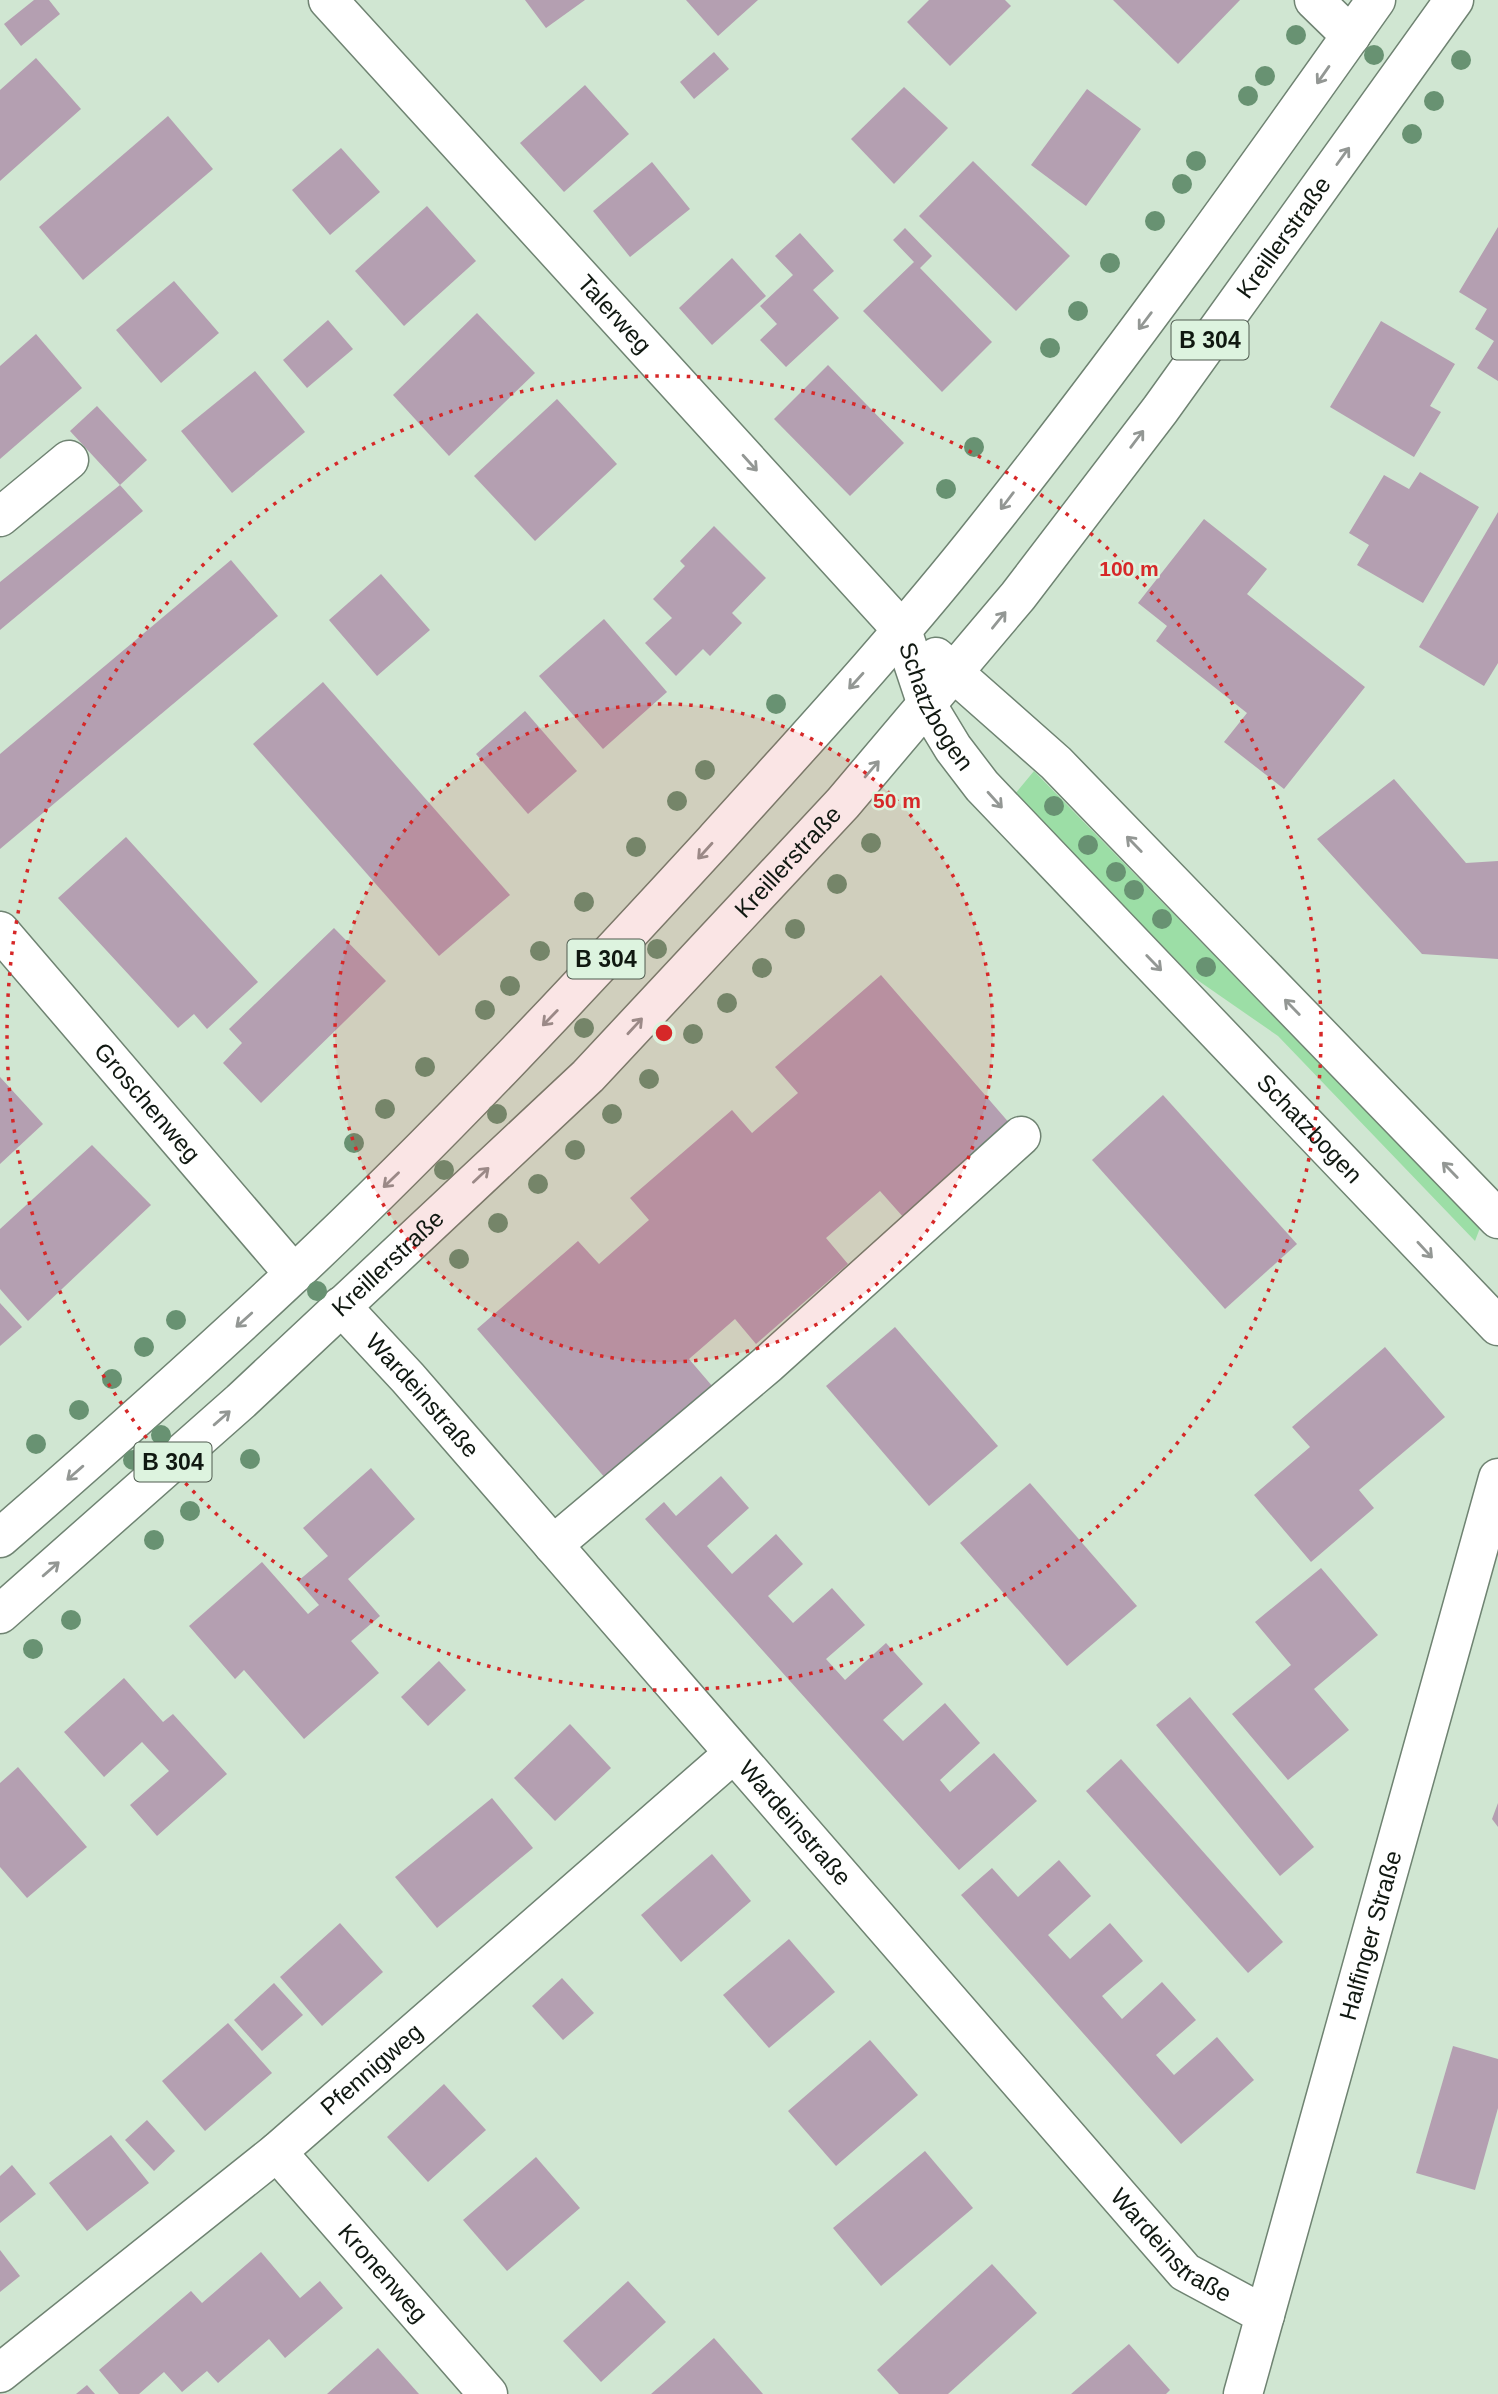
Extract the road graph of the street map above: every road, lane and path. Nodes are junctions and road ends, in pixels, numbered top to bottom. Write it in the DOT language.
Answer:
graph roads {
  1 [pos="328,0"];
  2 [pos="1314,0"];
  3 [pos="1377,0"];
  4 [pos="1454,0"];
  5 [pos="1351,36"];
  6 [pos="69,460"];
  7 [pos="0,517"];
  8 [pos="902,630"];
  9 [pos="956,673"];
  10 [pos="928,705"];
  11 [pos="0,930"];
  12 [pos="1021,1136"];
  13 [pos="1498,1219"];
  14 [pos="294,1274"];
  15 [pos="341,1306"];
  16 [pos="1498,1326"];
  17 [pos="1498,1478"];
  18 [pos="0,1538"];
  19 [pos="552,1545"];
  20 [pos="0,1614"];
  21 [pos="733,1754"];
  22 [pos="277,2151"];
  23 [pos="1265,2315"];
  24 [pos="0,2373"];
  25 [pos="488,2394"];
  26 [pos="1243,2394"];
  1 -- 8 [label="main road, Talerweg, one-way"];
  2 -- 5 [label="main road"];
  3 -- 5 [label="main road, B 304"];
  9 -- 4 [label="main road, Kreillerstraße / B 304, one-way"];
  5 -- 8 [label="main road, B 304, one-way"];
  6 -- 7 [label="main road"];
  8 -- 9 [label="main road, Schatzbogen"];
  8 -- 10 [label="main road, Schatzbogen"];
  8 -- 14 [label="main road, B 304, one-way"];
  9 -- 10 [label="main road, Kreillerstraße / B 304"];
  13 -- 9 [label="main road, Schatzbogen, one-way"];
  15 -- 10 [label="main road, Kreillerstraße / B 304, one-way"];
  10 -- 16 [label="main road, Schatzbogen, one-way"];
  11 -- 14 [label="main road, Groschenweg"];
  12 -- 19 [label="main road"];
  14 -- 18 [label="main road, B 304, one-way"];
  15 -- 19 [label="main road, Wardeinstraße"];
  20 -- 15 [label="main road, Kreillerstraße / B 304, one-way"];
  17 -- 23 [label="main road, Halfinger Straße"];
  19 -- 21 [label="main road, Wardeinstraße"];
  21 -- 22 [label="main road, Pfennigweg"];
  21 -- 23 [label="main road, Wardeinstraße"];
  22 -- 24 [label="main road, Pfennigweg"];
  22 -- 25 [label="main road, Kronenweg"];
  23 -- 26 [label="main road, Halfinger Straße"];
}
